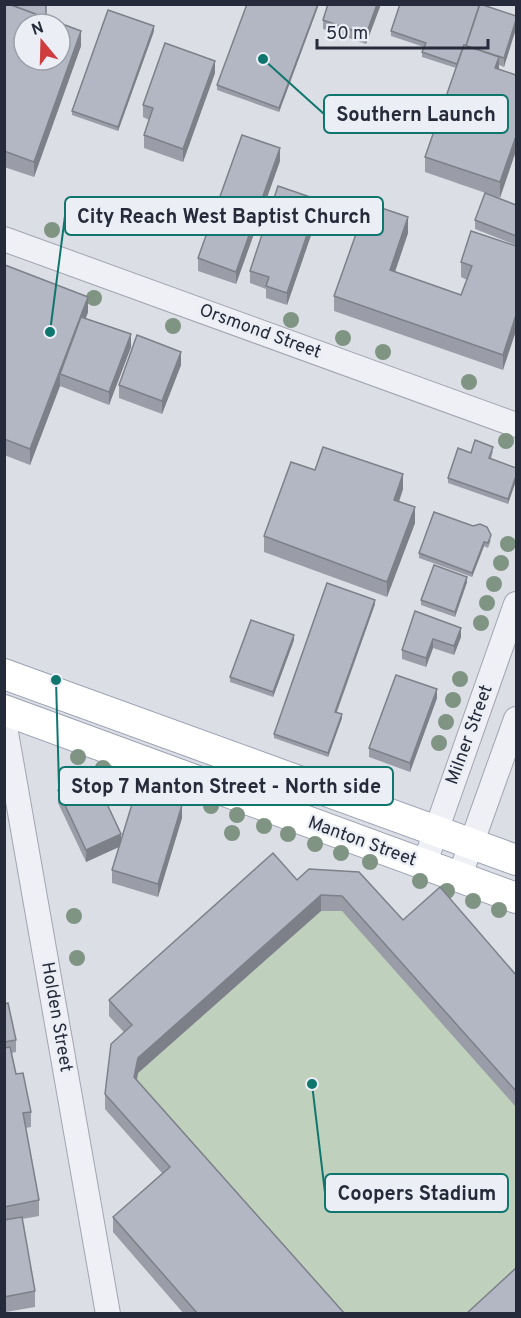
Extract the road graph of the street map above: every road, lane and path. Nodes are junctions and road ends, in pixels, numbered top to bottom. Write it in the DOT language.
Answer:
graph roads {
  1 [pos="4,239"];
  2 [pos="516,425"];
  3 [pos="516,604"];
  4 [pos="7,684"];
  5 [pos="4,710"];
  6 [pos="516,719"];
  7 [pos="4,721"];
  8 [pos="436,831"];
  9 [pos="471,844"];
  10 [pos="516,860"];
  11 [pos="424,865"];
  12 [pos="459,878"];
  13 [pos="516,898"];
  14 [pos="108,1314"];
  1 -- 2 [label="street, Orsmond Street"];
  3 -- 8 [label="street, Milner Street"];
  4 -- 8 [label="main road, Manton Street"];
  5 -- 11 [label="main road, Manton Street"];
  6 -- 9 [label="street"];
  7 -- 14 [label="street, Holden Street"];
  8 -- 9 [label="main road, Manton Street"];
  8 -- 11 [label="street, Milner Street"];
  9 -- 10 [label="main road, Manton Street"];
  9 -- 12 [label="street"];
  11 -- 12 [label="main road, Manton Street"];
  12 -- 13 [label="main road, Manton Street"];
}
